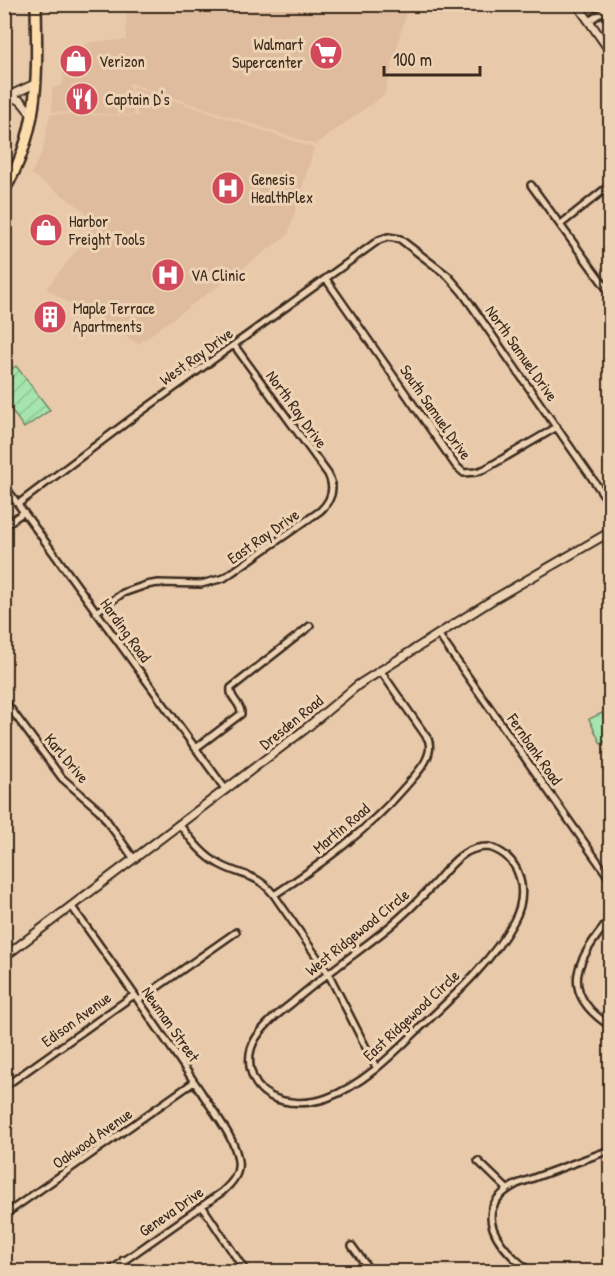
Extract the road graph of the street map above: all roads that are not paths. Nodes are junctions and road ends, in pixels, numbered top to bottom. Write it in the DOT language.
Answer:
graph roads {
  1 [pos="36,4"];
  2 [pos="577,4"];
  3 [pos="610,7"];
  4 [pos="589,21"];
  5 [pos="610,51"];
  6 [pos="37,83"];
  7 [pos="7,97"];
  8 [pos="33,116"];
  9 [pos="531,184"];
  10 [pos="610,185"];
  11 [pos="4,191"];
  12 [pos="561,224"];
  13 [pos="392,236"];
  14 [pos="326,279"];
  15 [pos="610,293"];
  16 [pos="234,345"];
  17 [pos="557,427"];
  18 [pos="4,485"];
  19 [pos="332,492"];
  20 [pos="18,504"];
  21 [pos="610,504"];
  22 [pos="24,512"];
  23 [pos="4,526"];
  24 [pos="610,532"];
  25 [pos="96,612"];
  26 [pos="310,626"];
  27 [pos="438,634"];
  28 [pos="380,670"];
  29 [pos="4,700"];
  30 [pos="196,748"];
  31 [pos="226,790"];
  32 [pos="180,824"];
  33 [pos="134,859"];
  34 [pos="513,862"];
  35 [pos="610,879"];
  36 [pos="274,895"];
  37 [pos="72,907"];
  38 [pos="610,920"];
  39 [pos="236,932"];
  40 [pos="4,957"];
  41 [pos="328,973"];
  42 [pos="134,994"];
  43 [pos="139,1000"];
  44 [pos="610,1026"];
  45 [pos="376,1067"];
  46 [pos="253,1079"];
  47 [pos="194,1082"];
  48 [pos="4,1087"];
  49 [pos="610,1150"];
  50 [pos="478,1161"];
  51 [pos="239,1163"];
  52 [pos="507,1190"];
  53 [pos="202,1206"];
  54 [pos="4,1215"];
  55 [pos="352,1246"];
  56 [pos="123,1260"];
  57 [pos="108,1272"];
  58 [pos="131,1272"];
  59 [pos="246,1272"];
  60 [pos="371,1272"];
  61 [pos="531,1272"];
  1 -- 6 [label="main road"];
  2 -- 4 [label="street"];
  3 -- 4 [label="street"];
  4 -- 5 [label="street"];
  6 -- 7 [label="street"];
  6 -- 8 [label="main road"];
  7 -- 8 [label="street"];
  8 -- 11 [label="main road"];
  9 -- 12 [label="street"];
  10 -- 12 [label="street"];
  12 -- 15 [label="street"];
  13 -- 14 [label="street, West Ray Drive"];
  13 -- 17 [label="street, North Samuel Drive"];
  14 -- 16 [label="street, West Ray Drive"];
  14 -- 17 [label="street, South Samuel Drive"];
  16 -- 19 [label="street, North Ray Drive"];
  16 -- 20 [label="street, West Ray Drive"];
  17 -- 21 [label="street, North Samuel Drive"];
  18 -- 20 [label="street, Harding Road"];
  19 -- 25 [label="street, East Ray Drive"];
  20 -- 22 [label="street, Harding Road"];
  22 -- 23 [label="street"];
  22 -- 25 [label="street, Harding Road"];
  24 -- 27 [label="street, Dresden Road"];
  25 -- 30 [label="street, Harding Road"];
  26 -- 30 [label="street"];
  27 -- 28 [label="street, Dresden Road"];
  27 -- 35 [label="street, Fernbank Road"];
  28 -- 31 [label="street, Dresden Road"];
  28 -- 36 [label="street, Martin Road"];
  29 -- 33 [label="street, Karl Drive"];
  30 -- 31 [label="street, Harding Road"];
  31 -- 32 [label="street, Dresden Road"];
  32 -- 33 [label="street, Dresden Road"];
  32 -- 36 [label="street"];
  33 -- 37 [label="street, Dresden Road"];
  34 -- 41 [label="street, West Ridgewood Circle"];
  34 -- 45 [label="street, East Ridgewood Circle"];
  36 -- 41 [label="street"];
  37 -- 40 [label="street, Dresden Road"];
  37 -- 42 [label="street, Newman Street"];
  38 -- 44 [label="street"];
  39 -- 43 [label="street, Edison Avenue"];
  41 -- 45 [label="street"];
  41 -- 46 [label="street, West Ridgewood Circle"];
  42 -- 43 [label="street, Newman Street"];
  42 -- 48 [label="street, Edison Avenue"];
  43 -- 47 [label="street, Newman Street"];
  45 -- 46 [label="street, East Ridgewood Circle"];
  47 -- 51 [label="street, Newman Street"];
  47 -- 54 [label="street, Oakwood Avenue"];
  49 -- 52 [label="street"];
  50 -- 52 [label="street"];
  51 -- 53 [label="street, Geneva Drive"];
  52 -- 61 [label="street"];
  53 -- 56 [label="street, Geneva Drive"];
  53 -- 59 [label="street"];
  55 -- 60 [label="street"];
  56 -- 57 [label="street, Geneva Drive"];
  56 -- 58 [label="street"];
}
